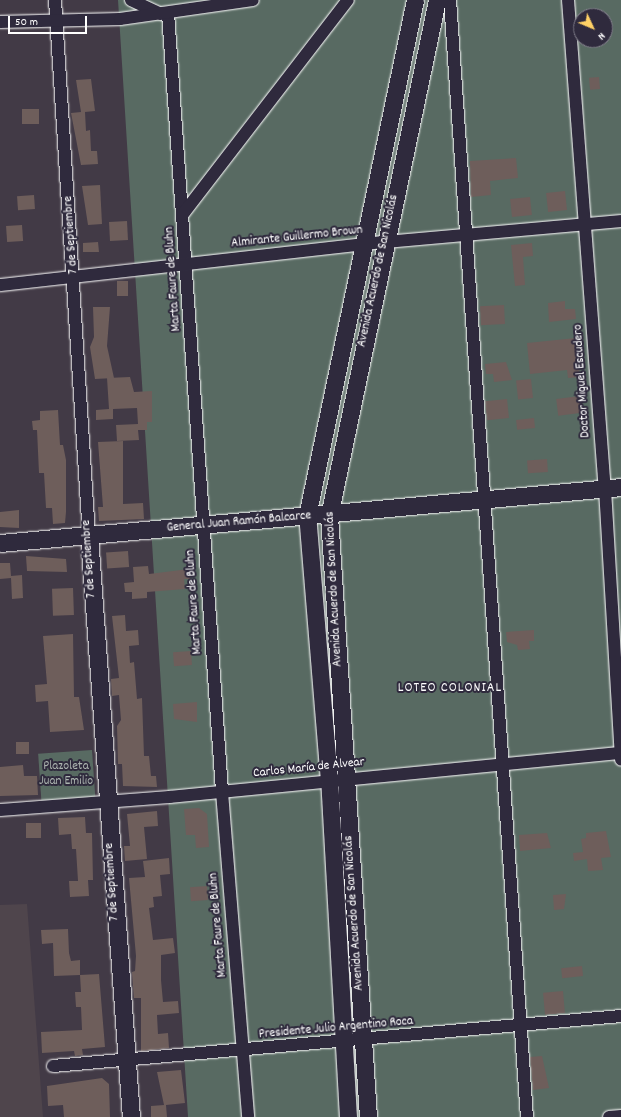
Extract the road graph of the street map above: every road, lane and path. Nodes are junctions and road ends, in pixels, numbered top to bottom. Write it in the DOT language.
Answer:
graph roads {
  1 [pos="55,0"];
  2 [pos="131,0"];
  3 [pos="253,0"];
  4 [pos="348,0"];
  5 [pos="415,0"];
  6 [pos="436,0"];
  7 [pos="450,0"];
  8 [pos="568,0"];
  9 [pos="164,13"];
  10 [pos="0,22"];
  11 [pos="57,22"];
  12 [pos="183,214"];
  13 [pos="621,221"];
  14 [pos="585,225"];
  15 [pos="466,236"];
  16 [pos="386,242"];
  17 [pos="366,245"];
  18 [pos="187,264"];
  19 [pos="75,278"];
  20 [pos="0,285"];
  21 [pos="613,488"];
  22 [pos="484,499"];
  23 [pos="307,516"];
  24 [pos="329,516"];
  25 [pos="204,527"];
  26 [pos="89,536"];
  27 [pos="0,543"];
  28 [pos="621,753"];
  29 [pos="621,760"];
  30 [pos="503,763"];
  31 [pos="347,779"];
  32 [pos="329,780"];
  33 [pos="222,792"];
  34 [pos="107,802"];
  35 [pos="0,810"];
  36 [pos="621,1016"];
  37 [pos="520,1026"];
  38 [pos="363,1040"];
  39 [pos="343,1042"];
  40 [pos="244,1051"];
  41 [pos="127,1061"];
  42 [pos="53,1066"];
  43 [pos="621,1116"];
  44 [pos="131,1117"];
  45 [pos="248,1117"];
  46 [pos="348,1117"];
  47 [pos="368,1117"];
  48 [pos="527,1117"];
  49 [pos="609,1117"];
  1 -- 11 [label="street, 7 de Septiembre"];
  2 -- 9 [label="street"];
  3 -- 9 [label="street"];
  4 -- 12 [label="street"];
  5 -- 17 [label="street, Avenida Acuerdo de San Nicolás"];
  6 -- 16 [label="street, Avenida Acuerdo de San Nicolás"];
  7 -- 15 [label="street"];
  8 -- 14 [label="street, Doctor Miguel Escudero"];
  9 -- 11 [label="street"];
  9 -- 12 [label="street, Marta Faure de Bluhn"];
  10 -- 11 [label="street"];
  11 -- 19 [label="street, 7 de Septiembre"];
  12 -- 18 [label="street, Marta Faure de Bluhn"];
  13 -- 14 [label="street, Almirante Guillermo Brown"];
  14 -- 15 [label="street, Almirante Guillermo Brown"];
  14 -- 21 [label="street, Doctor Miguel Escudero"];
  15 -- 16 [label="street, Almirante Guillermo Brown"];
  15 -- 22 [label="street"];
  16 -- 17 [label="street, Almirante Guillermo Brown"];
  16 -- 24 [label="street, Avenida Acuerdo de San Nicolás"];
  17 -- 18 [label="street, Almirante Guillermo Brown"];
  17 -- 23 [label="street, Avenida Acuerdo de San Nicolás"];
  18 -- 19 [label="street, Almirante Guillermo Brown"];
  18 -- 25 [label="street, Marta Faure de Bluhn"];
  19 -- 20 [label="street, Almirante Guillermo Brown"];
  19 -- 26 [label="street, 7 de Septiembre"];
  21 -- 22 [label="street, General Juan Ramón Balcarce"];
  21 -- 28 [label="street, Doctor Miguel Escudero"];
  22 -- 24 [label="street, General Juan Ramón Balcarce"];
  22 -- 30 [label="street"];
  23 -- 24 [label="street, General Juan Ramón Balcarce"];
  23 -- 25 [label="street, General Juan Ramón Balcarce"];
  23 -- 32 [label="street, Avenida Acuerdo de San Nicolás"];
  24 -- 31 [label="street, Avenida Acuerdo de San Nicolás"];
  25 -- 26 [label="street, General Juan Ramón Balcarce"];
  25 -- 33 [label="street, Marta Faure de Bluhn"];
  26 -- 27 [label="street, General Juan Ramón Balcarce"];
  26 -- 34 [label="street, 7 de Septiembre"];
  28 -- 29 [label="street, Doctor Miguel Escudero"];
  28 -- 30 [label="street, Carlos María de Alvear"];
  30 -- 31 [label="street, Carlos María de Alvear"];
  30 -- 37 [label="street"];
  31 -- 32 [label="street, Carlos María de Alvear"];
  31 -- 38 [label="street, Avenida Acuerdo de San Nicolás"];
  32 -- 33 [label="street, Carlos María de Alvear"];
  32 -- 39 [label="street, Avenida Acuerdo de San Nicolás"];
  33 -- 34 [label="street, Carlos María de Alvear"];
  33 -- 40 [label="street, Marta Faure de Bluhn"];
  34 -- 35 [label="street, Carlos María de Alvear"];
  34 -- 41 [label="street, 7 de Septiembre"];
  36 -- 37 [label="street, Presidente Julio Argentino Roca"];
  37 -- 38 [label="street, Presidente Julio Argentino Roca"];
  37 -- 48 [label="street"];
  38 -- 39 [label="street, Presidente Julio Argentino Roca"];
  38 -- 47 [label="street, Avenida Acuerdo de San Nicolás"];
  39 -- 40 [label="street, Presidente Julio Argentino Roca"];
  39 -- 46 [label="street, Avenida Acuerdo de San Nicolás"];
  40 -- 41 [label="street, Presidente Julio Argentino Roca"];
  40 -- 45 [label="street, Marta Faure de Bluhn"];
  41 -- 42 [label="street, Presidente Julio Argentino Roca"];
  41 -- 44 [label="street, 7 de Septiembre"];
  43 -- 49 [label="street"];
}
